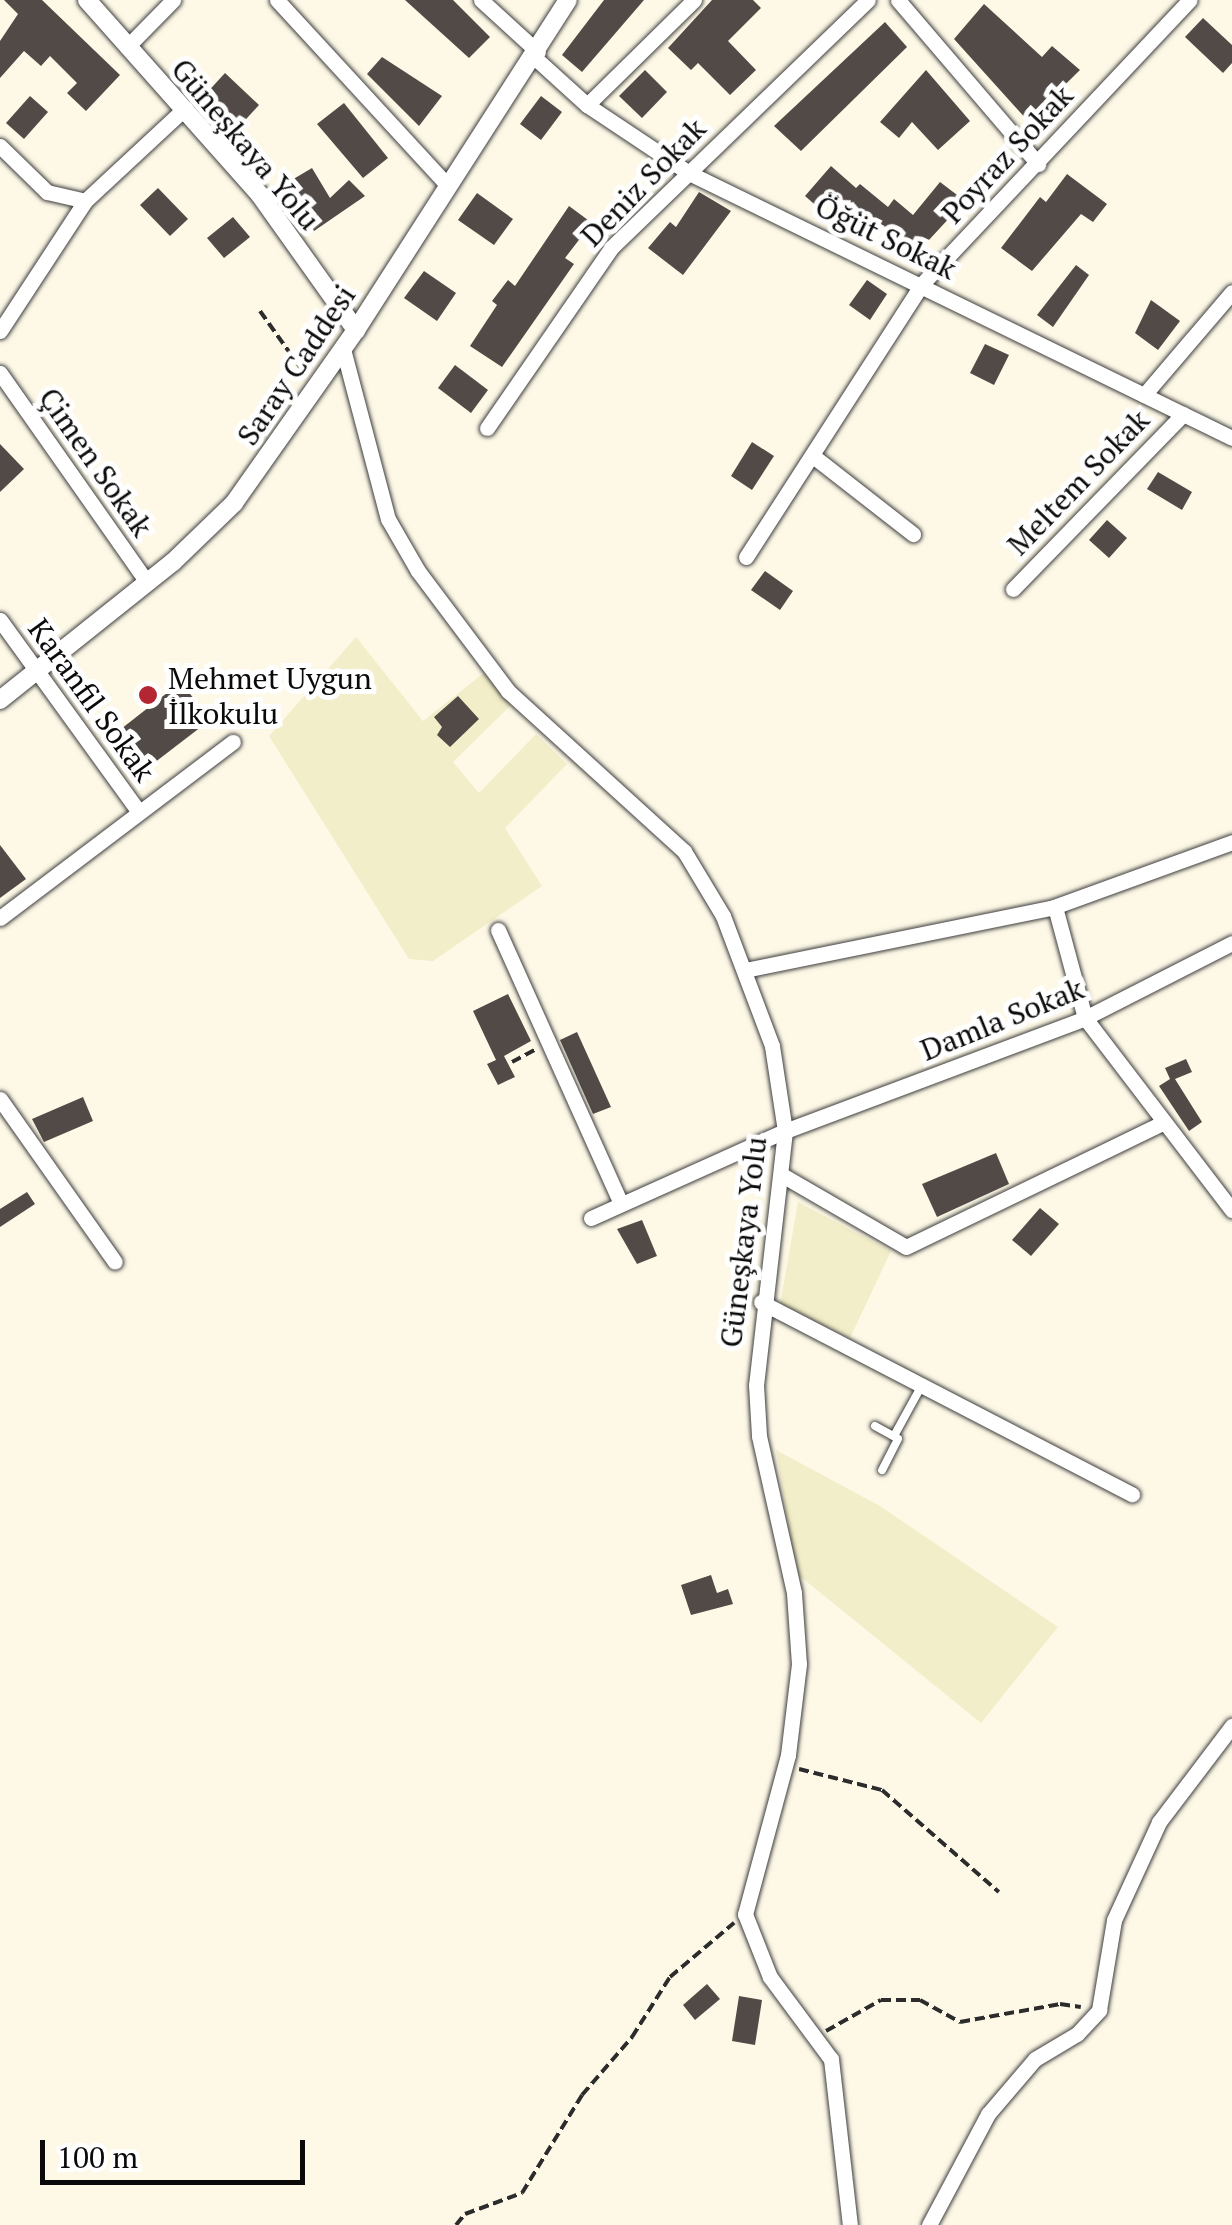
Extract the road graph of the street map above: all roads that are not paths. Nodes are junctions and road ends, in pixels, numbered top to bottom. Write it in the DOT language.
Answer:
graph roads {
  1 [pos="87,0"];
  2 [pos="173,0"];
  3 [pos="277,0"];
  4 [pos="481,0"];
  5 [pos="568,0"];
  6 [pos="694,0"];
  7 [pos="868,0"];
  8 [pos="898,0"];
  9 [pos="1190,0"];
  10 [pos="128,48"];
  11 [pos="536,54"];
  12 [pos="587,105"];
  13 [pos="184,108"];
  14 [pos="0,146"];
  15 [pos="1038,164"];
  16 [pos="689,173"];
  17 [pos="447,184"];
  18 [pos="84,200"];
  19 [pos="922,284"];
  20 [pos="1232,292"];
  21 [pos="356,330"];
  22 [pos="0,331"];
  23 [pos="343,348"];
  24 [pos="0,373"];
  25 [pos="1144,394"];
  26 [pos="1183,414"];
  27 [pos="487,428"];
  28 [pos="1232,438"];
  29 [pos="813,456"];
  30 [pos="913,534"];
  31 [pos="746,557"];
  32 [pos="147,582"];
  33 [pos="1013,589"];
  34 [pos="0,620"];
  35 [pos="40,668"];
  36 [pos="0,700"];
  37 [pos="234,742"];
  38 [pos="139,812"];
  39 [pos="1232,842"];
  40 [pos="1055,906"];
  41 [pos="0,918"];
  42 [pos="498,930"];
  43 [pos="1232,943"];
  44 [pos="745,970"];
  45 [pos="1084,1018"];
  46 [pos="0,1098"];
  47 [pos="1161,1124"];
  48 [pos="785,1130"];
  49 [pos="782,1175"];
  50 [pos="621,1204"];
  51 [pos="1232,1210"];
  52 [pos="591,1218"];
  53 [pos="114,1262"];
  54 [pos="761,1302"];
  55 [pos="922,1385"];
  56 [pos="875,1426"];
  57 [pos="894,1436"];
  58 [pos="882,1470"];
  59 [pos="1132,1494"];
  60 [pos="1232,1726"];
  61 [pos="850,2225"];
  62 [pos="929,2225"];
  1 -- 10 [label="street, Güneşkaya Yolu"];
  2 -- 10 [label="street"];
  3 -- 17 [label="street"];
  4 -- 11 [label="street, Öğüt Sokak"];
  5 -- 11 [label="street, Saray Caddesi"];
  6 -- 12 [label="street"];
  7 -- 16 [label="street, Deniz Sokak"];
  8 -- 15 [label="street"];
  9 -- 15 [label="street, Poyraz Sokak"];
  10 -- 13 [label="street, Güneşkaya Yolu"];
  11 -- 12 [label="street, Öğüt Sokak"];
  11 -- 17 [label="street, Saray Caddesi"];
  12 -- 16 [label="street, Öğüt Sokak"];
  13 -- 18 [label="street"];
  13 -- 21 [label="street, Güneşkaya Yolu"];
  14 -- 18 [label="street"];
  15 -- 19 [label="street, Poyraz Sokak"];
  16 -- 19 [label="street, Öğüt Sokak"];
  16 -- 27 [label="street, Deniz Sokak"];
  17 -- 21 [label="street, Saray Caddesi"];
  18 -- 22 [label="street"];
  19 -- 25 [label="street, Öğüt Sokak"];
  19 -- 29 [label="street, Poyraz Sokak"];
  20 -- 25 [label="street, Meltem Sokak"];
  21 -- 23 [label="street, Saray Caddesi"];
  23 -- 32 [label="street, Saray Caddesi"];
  23 -- 44 [label="street, Güneşkaya Yolu"];
  24 -- 32 [label="street, Çimen Sokak"];
  25 -- 26 [label="street, Öğüt Sokak"];
  26 -- 28 [label="street, Öğüt Sokak"];
  26 -- 33 [label="street, Meltem Sokak"];
  29 -- 30 [label="street"];
  29 -- 31 [label="street, Poyraz Sokak"];
  32 -- 35 [label="street, Saray Caddesi"];
  34 -- 35 [label="street, Karanfil Sokak"];
  35 -- 36 [label="street, Saray Caddesi"];
  35 -- 38 [label="street, Karanfil Sokak"];
  37 -- 38 [label="street"];
  38 -- 41 [label="street"];
  39 -- 40 [label="street"];
  40 -- 44 [label="street"];
  40 -- 45 [label="street"];
  42 -- 50 [label="street"];
  43 -- 45 [label="street, Damla Sokak"];
  44 -- 48 [label="street, Güneşkaya Yolu"];
  45 -- 47 [label="street"];
  45 -- 48 [label="street, Damla Sokak"];
  46 -- 53 [label="street"];
  47 -- 49 [label="street"];
  47 -- 51 [label="street"];
  48 -- 49 [label="street, Güneşkaya Yolu"];
  48 -- 50 [label="street, Damla Sokak"];
  49 -- 54 [label="street, Güneşkaya Yolu"];
  50 -- 52 [label="street, Damla Sokak"];
  54 -- 55 [label="street"];
  54 -- 61 [label="street, Güneşkaya Yolu"];
  55 -- 57 [label="lane"];
  55 -- 59 [label="street"];
  56 -- 57 [label="lane"];
  57 -- 58 [label="lane"];
  60 -- 62 [label="street"];
}
